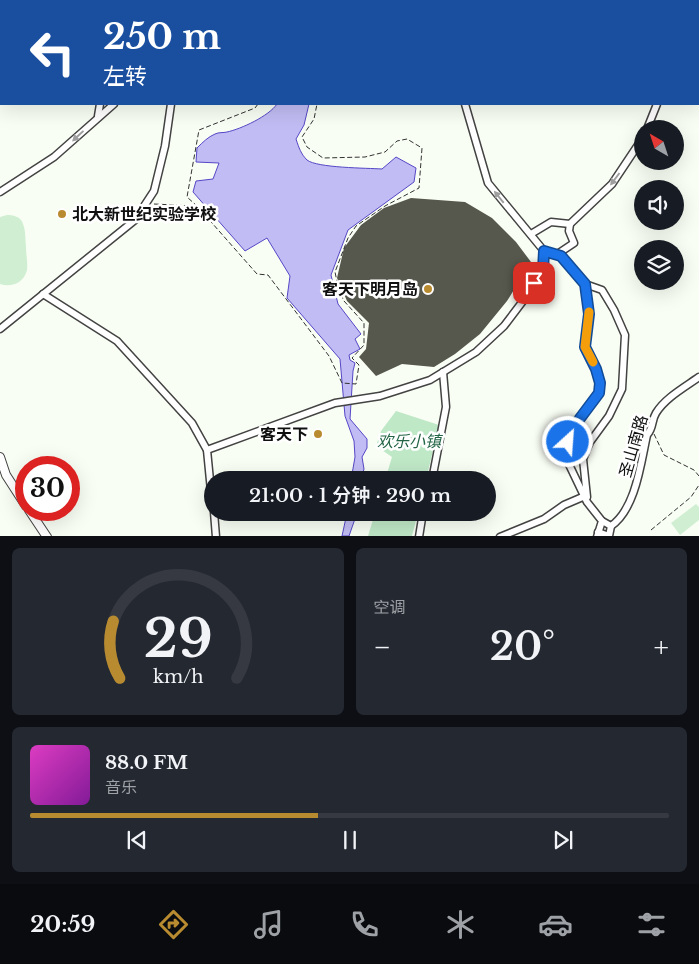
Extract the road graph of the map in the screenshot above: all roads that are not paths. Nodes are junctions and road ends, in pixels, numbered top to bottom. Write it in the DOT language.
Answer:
graph roads {
  1 [pos="100,105"];
  2 [pos="113,105"];
  3 [pos="171,105"];
  4 [pos="465,105"];
  5 [pos="657,105"];
  6 [pos="98,116"];
  7 [pos="651,120"];
  8 [pos="634,151"];
  9 [pos="0,192"];
  10 [pos="570,224"];
  11 [pos="531,234"];
  12 [pos="544,251"];
  13 [pos="556,255"];
  14 [pos="585,284"];
  15 [pos="43,294"];
  16 [pos="0,329"];
  17 [pos="443,372"];
  18 [pos="699,377"];
  19 [pos="206,450"];
  20 [pos="0,457"];
  21 [pos="208,471"];
  22 [pos="434,471"];
  23 [pos="15,490"];
  24 [pos="586,499"];
  25 [pos="36,521"];
  26 [pos="215,521"];
  27 [pos="422,521"];
  28 [pos="602,521"];
  29 [pos="611,526"];
  30 [pos="598,534"];
  31 [pos="46,536"];
  32 [pos="216,536"];
  33 [pos="419,536"];
  34 [pos="500,536"];
  35 [pos="609,536"];
  1 -- 6 [label="street"];
  2 -- 6 [label="street"];
  3 -- 15 [label="street"];
  11 -- 4 [label="street, one-way"];
  5 -- 7 [label="street"];
  6 -- 9 [label="street, one-way"];
  8 -- 10 [label="street, one-way"];
  10 -- 11 [label="street"];
  10 -- 13 [label="street"];
  11 -- 12 [label="street"];
  12 -- 13 [label="street"];
  12 -- 17 [label="street"];
  13 -- 14 [label="street"];
  14 -- 24 [label="street"];
  14 -- 24 [label="street"];
  15 -- 16 [label="street"];
  15 -- 19 [label="street"];
  17 -- 19 [label="street"];
  17 -- 22 [label="street"];
  18 -- 29 [label="street, 圣山南路"];
  19 -- 21 [label="street"];
  20 -- 23 [label="street"];
  24 -- 28 [label="street"];
  24 -- 34 [label="street"];
  25 -- 31 [label="street"];
  26 -- 32 [label="street"];
  27 -- 33 [label="street"];
  28 -- 29 [label="street"];
  28 -- 30 [label="street"];
  29 -- 35 [label="street"];
  30 -- 35 [label="street"];
}
